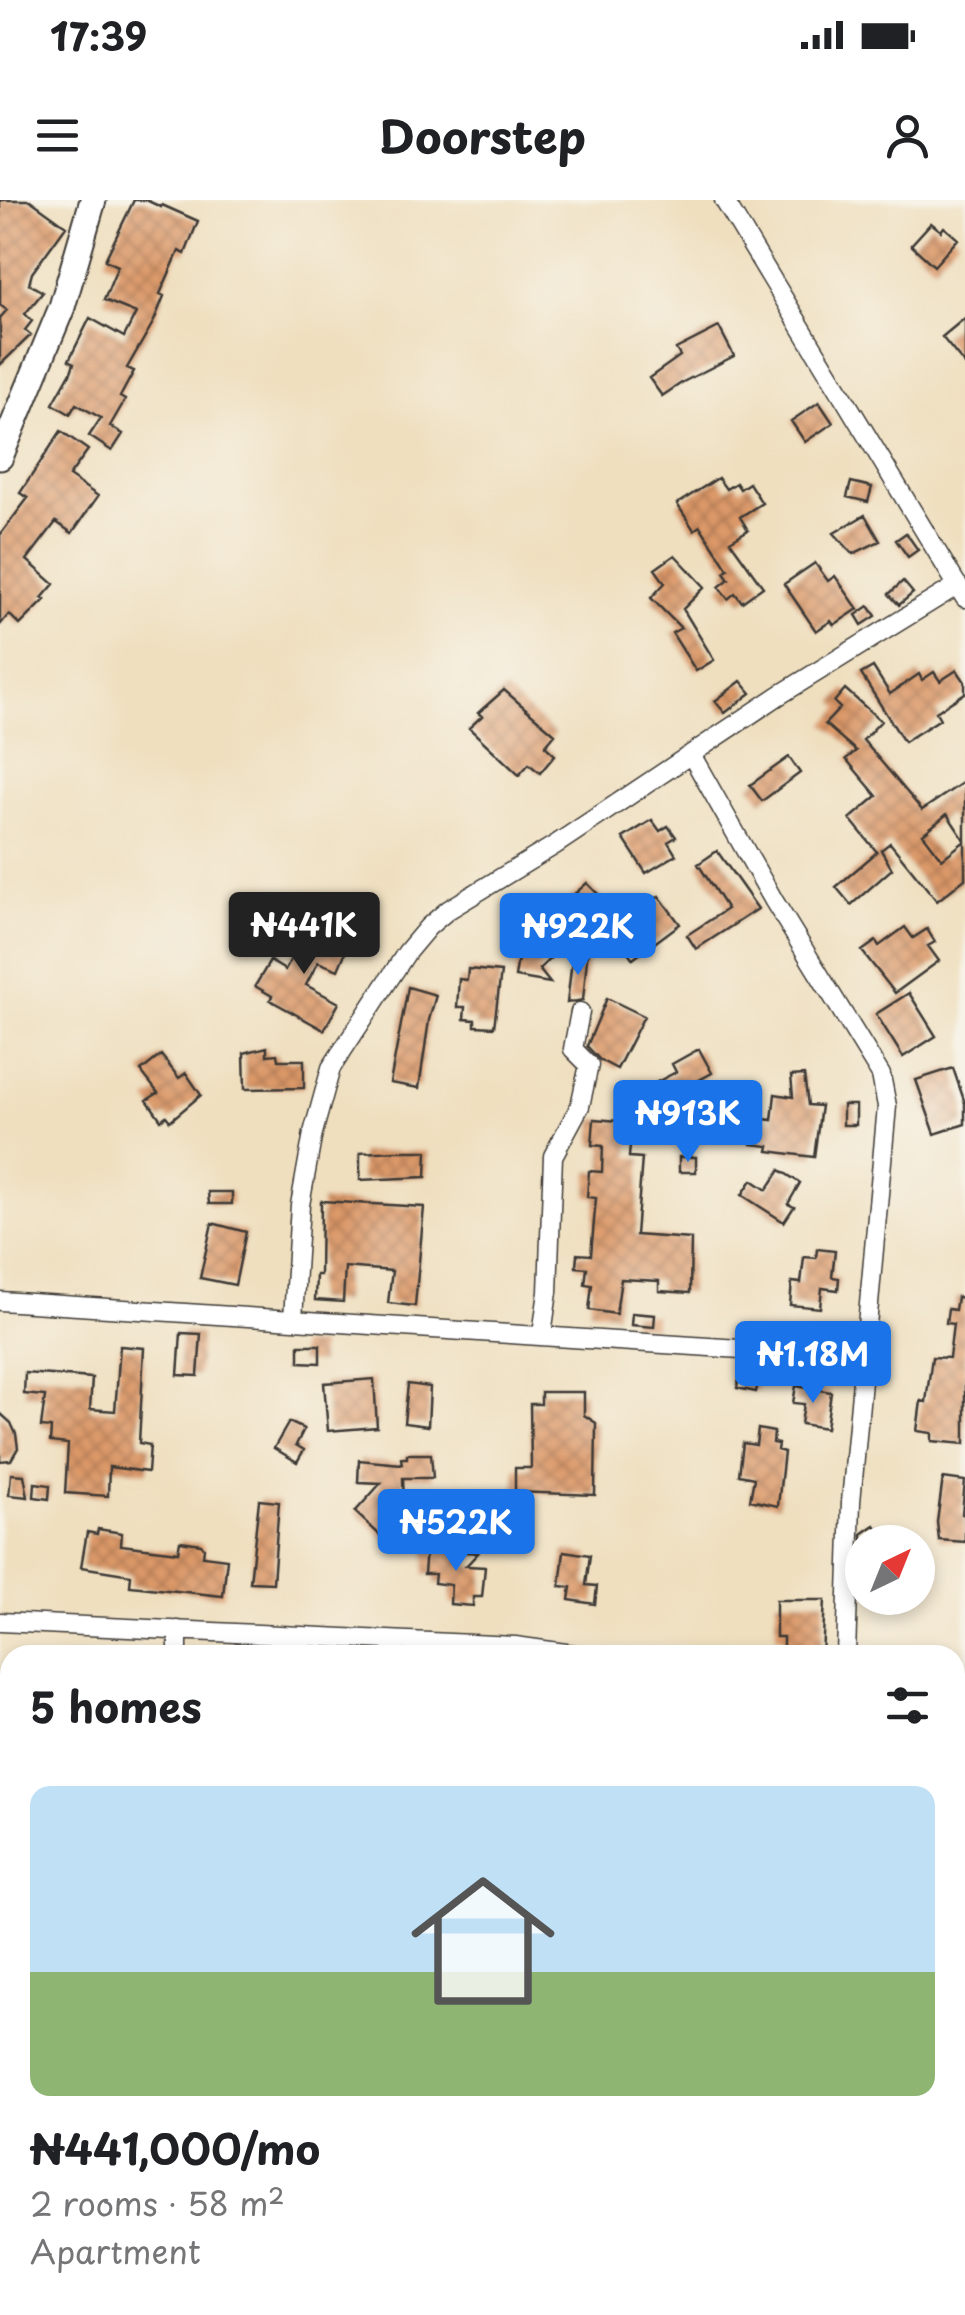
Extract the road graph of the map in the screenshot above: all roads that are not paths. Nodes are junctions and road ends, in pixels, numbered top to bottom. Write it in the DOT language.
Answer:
graph roads {
  1 [pos="92,200"];
  2 [pos="724,200"];
  3 [pos="0,457"];
  4 [pos="961,592"];
  5 [pos="692,756"];
  6 [pos="580,1012"];
  7 [pos="0,1301"];
  8 [pos="293,1319"];
  9 [pos="542,1334"];
  10 [pos="864,1357"];
  11 [pos="0,1622"];
  12 [pos="178,1630"];
  13 [pos="178,1645"];
  14 [pos="355,1645"];
  15 [pos="846,1645"];
  1 -- 3 [label="street"];
  2 -- 4 [label="street"];
  4 -- 5 [label="street"];
  5 -- 8 [label="street"];
  5 -- 10 [label="street"];
  6 -- 9 [label="street"];
  7 -- 8 [label="street"];
  8 -- 9 [label="street"];
  9 -- 10 [label="street"];
  10 -- 15 [label="street"];
  11 -- 12 [label="street"];
  12 -- 13 [label="street"];
  12 -- 14 [label="street"];
}
